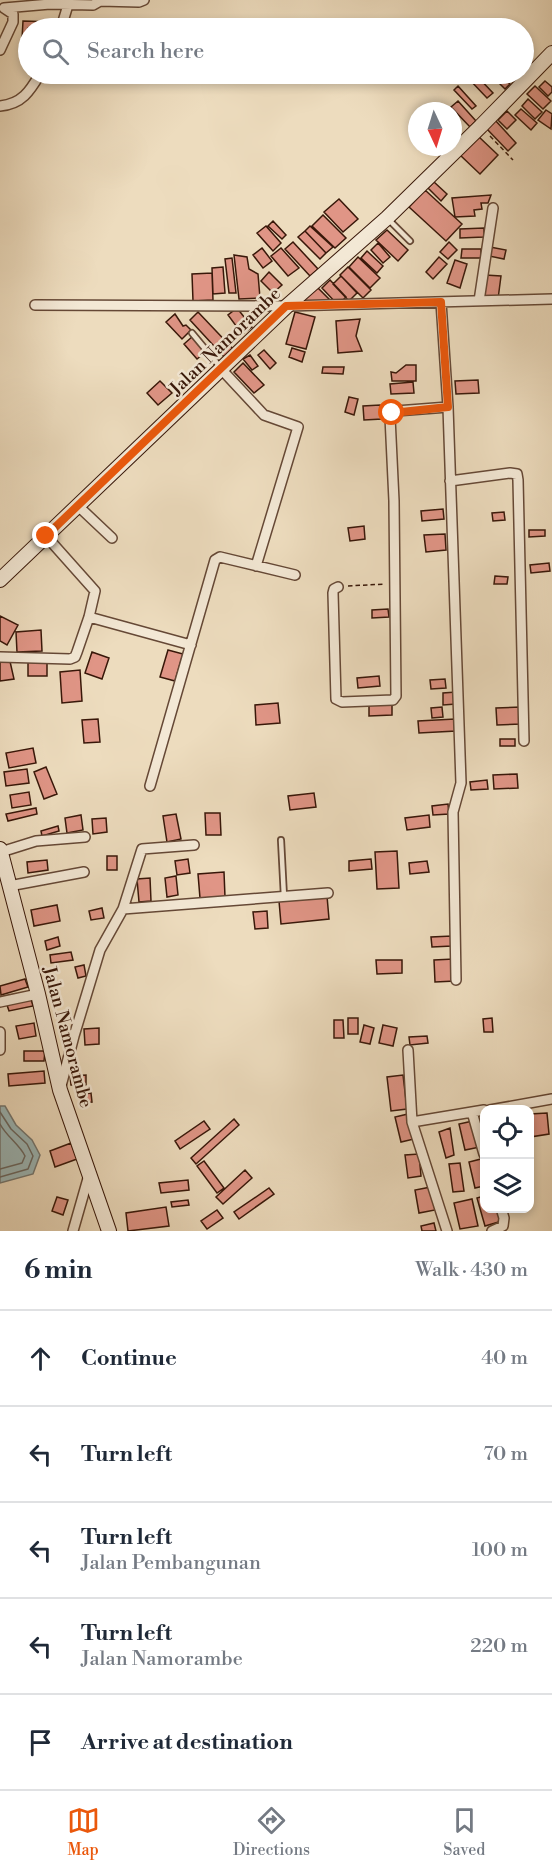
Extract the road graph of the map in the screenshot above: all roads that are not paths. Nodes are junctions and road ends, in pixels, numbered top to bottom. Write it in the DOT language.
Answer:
graph roads {
  1 [pos="100,0"];
  2 [pos="144,0"];
  3 [pos="50,2"];
  4 [pos="4,4"];
  5 [pos="68,5"];
  6 [pos="64,18"];
  7 [pos="0,50"];
  8 [pos="552,53"];
  9 [pos="534,72"];
  10 [pos="34,84"];
  11 [pos="522,84"];
  12 [pos="0,106"];
  13 [pos="493,208"];
  14 [pos="387,218"];
  15 [pos="410,242"];
  16 [pos="552,299"];
  17 [pos="479,301"];
  18 [pos="441,302"];
  19 [pos="35,305"];
  20 [pos="286,306"];
  21 [pos="192,333"];
  22 [pos="222,370"];
  23 [pos="448,407"];
  24 [pos="450,481"];
  25 [pos="77,505"];
  26 [pos="46,536"];
  27 [pos="112,538"];
  28 [pos="256,566"];
  29 [pos="295,575"];
  30 [pos="0,580"];
  31 [pos="338,587"];
  32 [pos="89,617"];
  33 [pos="191,645"];
  34 [pos="0,657"];
  35 [pos="524,741"];
  36 [pos="150,786"];
  37 [pos="85,837"];
  38 [pos="281,840"];
  39 [pos="194,845"];
  40 [pos="0,851"];
  41 [pos="84,872"];
  42 [pos="9,886"];
  43 [pos="328,893"];
  44 [pos="284,897"];
  45 [pos="123,909"];
  46 [pos="456,980"];
  47 [pos="38,994"];
  48 [pos="0,1002"];
  49 [pos="0,1032"];
  50 [pos="0,1050"];
  51 [pos="408,1050"];
  52 [pos="60,1090"];
  53 [pos="552,1100"];
  54 [pos="521,1105"];
  55 [pos="480,1111"];
  56 [pos="472,1112"];
  57 [pos="412,1122"];
  58 [pos="480,1140"];
  59 [pos="89,1174"];
  60 [pos="502,1213"];
  61 [pos="73,1231"];
  62 [pos="109,1231"];
  63 [pos="447,1231"];
  64 [pos="492,1231"];
  1 -- 2 [label="street"];
  1 -- 5 [label="street"];
  3 -- 4 [label="street"];
  3 -- 5 [label="street"];
  4 -- 7 [label="street"];
  5 -- 6 [label="street"];
  8 -- 9 [label="main road, Jalan Namorambe"];
  10 -- 12 [label="street"];
  11 -- 14 [label="main road, Jalan Namorambe"];
  13 -- 17 [label="street"];
  14 -- 15 [label="lane"];
  14 -- 20 [label="main road, Jalan Namorambe"];
  16 -- 17 [label="street"];
  17 -- 18 [label="street"];
  18 -- 20 [label="street"];
  18 -- 23 [label="street"];
  19 -- 20 [label="street"];
  20 -- 22 [label="main road, Jalan Namorambe"];
  21 -- 22 [label="lane"];
  22 -- 25 [label="main road, Jalan Namorambe"];
  22 -- 28 [label="street"];
  23 -- 24 [label="street"];
  23 -- 31 [label="street"];
  24 -- 35 [label="street"];
  24 -- 46 [label="street"];
  25 -- 26 [label="main road, Jalan Namorambe"];
  25 -- 27 [label="street"];
  26 -- 30 [label="main road, Jalan Namorambe"];
  26 -- 32 [label="street"];
  28 -- 29 [label="street"];
  28 -- 33 [label="street"];
  32 -- 33 [label="street"];
  32 -- 34 [label="street"];
  33 -- 36 [label="street"];
  37 -- 40 [label="street"];
  38 -- 44 [label="lane"];
  39 -- 45 [label="street"];
  40 -- 42 [label="main road, Jalan Namorambe"];
  41 -- 42 [label="street"];
  42 -- 47 [label="main road, Jalan Namorambe"];
  43 -- 44 [label="street"];
  44 -- 45 [label="street"];
  45 -- 52 [label="street"];
  47 -- 48 [label="street"];
  47 -- 52 [label="main road, Jalan Namorambe"];
  49 -- 50 [label="street"];
  51 -- 57 [label="street"];
  52 -- 59 [label="main road, Jalan Namorambe"];
  53 -- 54 [label="street"];
  55 -- 56 [label="street"];
  56 -- 57 [label="street"];
  56 -- 58 [label="street"];
  57 -- 63 [label="street"];
  59 -- 61 [label="street"];
  59 -- 62 [label="main road, Jalan Namorambe"];
  60 -- 64 [label="street"];
}
